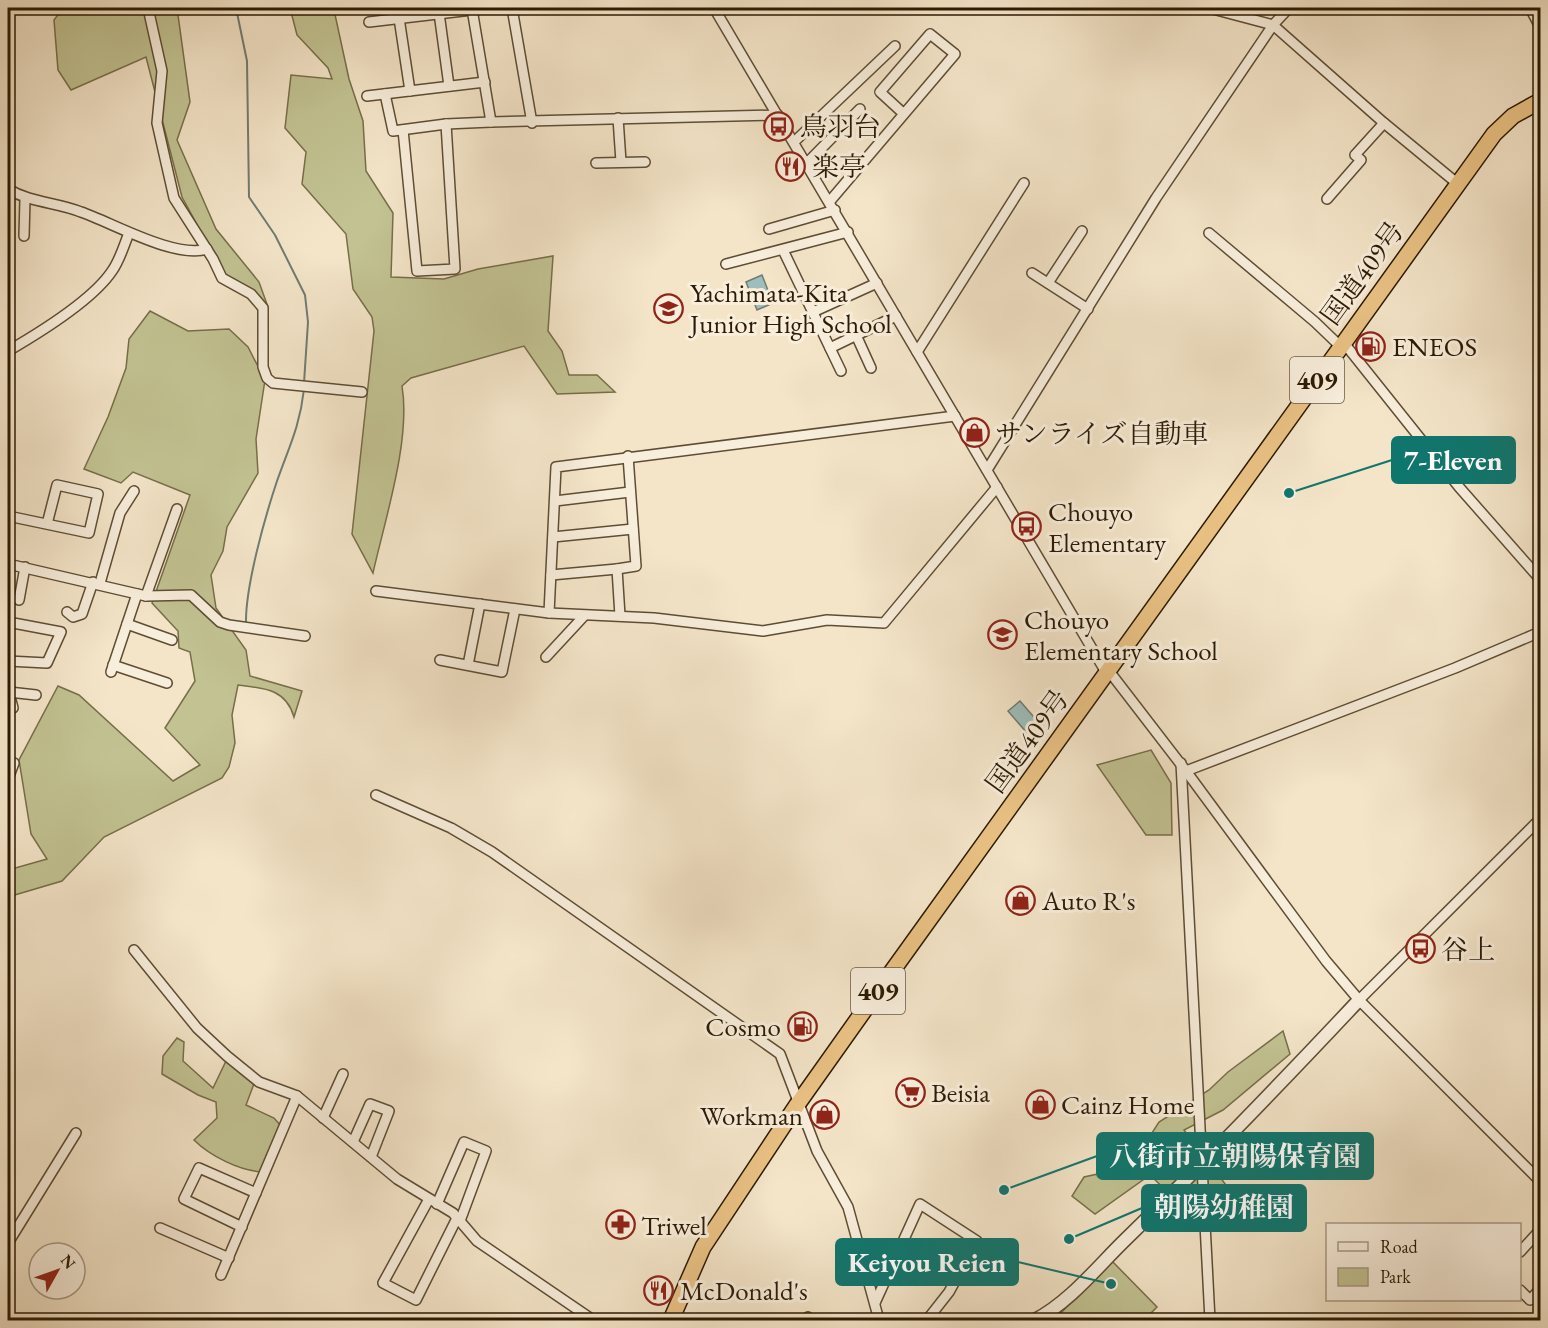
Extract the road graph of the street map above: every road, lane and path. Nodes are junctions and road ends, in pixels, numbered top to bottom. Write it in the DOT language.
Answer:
graph roads {
  1 [pos="148,8"];
  2 [pos="489,8"];
  3 [pos="512,8"];
  4 [pos="714,8"];
  5 [pos="1209,8"];
  6 [pos="1289,8"];
  7 [pos="1530,8"];
  8 [pos="472,9"];
  9 [pos="439,13"];
  10 [pos="399,18"];
  11 [pos="369,22"];
  12 [pos="1273,25"];
  13 [pos="1540,27"];
  14 [pos="895,46"];
  15 [pos="485,82"];
  16 [pos="449,86"];
  17 [pos="411,91"];
  18 [pos="385,94"];
  19 [pos="367,96"];
  20 [pos="1540,100"];
  21 [pos="860,109"];
  22 [pos="904,114"];
  23 [pos="778,115"];
  24 [pos="618,118"];
  25 [pos="491,122"];
  26 [pos="532,123"];
  27 [pos="1384,123"];
  28 [pos="446,124"];
  29 [pos="403,130"];
  30 [pos="794,142"];
  31 [pos="621,162"];
  32 [pos="645,162"];
  33 [pos="596,163"];
  34 [pos="807,164"];
  35 [pos="1024,183"];
  36 [pos="1458,184"];
  37 [pos="8,189"];
  38 [pos="25,199"];
  39 [pos="1327,199"];
  40 [pos="830,201"];
  41 [pos="835,210"];
  42 [pos="769,229"];
  43 [pos="1082,231"];
  44 [pos="848,232"];
  45 [pos="129,233"];
  46 [pos="1209,233"];
  47 [pos="24,236"];
  48 [pos="207,249"];
  49 [pos="783,250"];
  50 [pos="726,264"];
  51 [pos="1032,273"];
  52 [pos="877,283"];
  53 [pos="1048,283"];
  54 [pos="1088,309"];
  55 [pos="813,312"];
  56 [pos="896,316"];
  57 [pos="856,335"];
  58 [pos="1342,345"];
  59 [pos="830,348"];
  60 [pos="8,351"];
  61 [pos="917,352"];
  62 [pos="872,369"];
  63 [pos="841,371"];
  64 [pos="362,392"];
  65 [pos="955,416"];
  66 [pos="627,456"];
  67 [pos="987,470"];
  68 [pos="997,487"];
  69 [pos="134,491"];
  70 [pos="630,492"];
  71 [pos="555,501"];
  72 [pos="177,509"];
  73 [pos="8,516"];
  74 [pos="47,524"];
  75 [pos="633,528"];
  76 [pos="553,537"];
  77 [pos="8,564"];
  78 [pos="25,567"];
  79 [pos="617,569"];
  80 [pos="551,575"];
  81 [pos="1540,579"];
  82 [pos="96,583"];
  83 [pos="376,591"];
  84 [pos="142,595"];
  85 [pos="19,600"];
  86 [pos="480,604"];
  87 [pos="515,609"];
  88 [pos="67,612"];
  89 [pos="549,613"];
  90 [pos="584,615"];
  91 [pos="620,616"];
  92 [pos="8,622"];
  93 [pos="127,624"];
  94 [pos="1540,632"];
  95 [pos="305,636"];
  96 [pos="172,640"];
  97 [pos="546,657"];
  98 [pos="440,660"];
  99 [pos="8,661"];
  100 [pos="468,665"];
  101 [pos="1108,673"];
  102 [pos="166,683"];
  103 [pos="8,689"];
  104 [pos="36,695"];
  105 [pos="13,708"];
  106 [pos="8,763"];
  107 [pos="1183,767"];
  108 [pos="8,779"];
  109 [pos="376,795"];
  110 [pos="1540,819"];
  111 [pos="134,950"];
  112 [pos="1359,1000"];
  113 [pos="343,1074"];
  114 [pos="297,1096"];
  115 [pos="797,1105"];
  116 [pos="323,1118"];
  117 [pos="76,1133"];
  118 [pos="353,1142"];
  119 [pos="371,1157"];
  120 [pos="1201,1166"];
  121 [pos="1540,1181"];
  122 [pos="256,1193"];
  123 [pos="433,1201"];
  124 [pos="458,1220"];
  125 [pos="242,1227"];
  126 [pos="160,1228"];
  127 [pos="1540,1230"];
  128 [pos="8,1244"];
  129 [pos="1521,1251"];
  130 [pos="229,1258"];
  131 [pos="221,1275"];
  132 [pos="1540,1289"];
  133 [pos="1521,1291"];
  134 [pos="875,1303"];
  135 [pos="593,1320"];
  136 [pos="671,1320"];
  137 [pos="879,1320"];
  138 [pos="927,1320"];
  139 [pos="1035,1320"];
  140 [pos="1210,1320"];
  1 -- 48 [label="street"];
  2 -- 8 [label="street"];
  3 -- 26 [label="street"];
  4 -- 23 [label="street"];
  5 -- 12 [label="street"];
  6 -- 12 [label="street"];
  7 -- 13 [label="street"];
  8 -- 9 [label="street"];
  8 -- 15 [label="street"];
  9 -- 10 [label="street"];
  9 -- 16 [label="street"];
  10 -- 11 [label="street"];
  10 -- 17 [label="street"];
  12 -- 27 [label="street"];
  12 -- 54 [label="street"];
  14 -- 30 [label="street"];
  15 -- 16 [label="street"];
  15 -- 25 [label="street"];
  16 -- 17 [label="street"];
  17 -- 18 [label="street"];
  18 -- 19 [label="street"];
  18 -- 29 [label="street"];
  20 -- 36 [label="highway, 国道409号 / 409"];
  21 -- 34 [label="street"];
  22 -- 22 [label="street"];
  22 -- 40 [label="street"];
  23 -- 24 [label="street"];
  23 -- 30 [label="street"];
  24 -- 26 [label="street"];
  24 -- 31 [label="street"];
  25 -- 26 [label="street"];
  25 -- 28 [label="street"];
  27 -- 36 [label="street"];
  27 -- 39 [label="street"];
  28 -- 29 [label="street"];
  28 -- 29 [label="street"];
  30 -- 34 [label="street"];
  31 -- 32 [label="street"];
  31 -- 33 [label="street"];
  34 -- 40 [label="street"];
  35 -- 61 [label="street"];
  36 -- 58 [label="highway, 国道409号 / 409"];
  37 -- 38 [label="street"];
  38 -- 45 [label="street"];
  38 -- 47 [label="street"];
  40 -- 41 [label="street"];
  41 -- 42 [label="street"];
  41 -- 44 [label="street"];
  43 -- 53 [label="street"];
  44 -- 49 [label="street"];
  44 -- 52 [label="street"];
  45 -- 48 [label="street"];
  45 -- 60 [label="street"];
  46 -- 58 [label="street"];
  48 -- 64 [label="street"];
  49 -- 50 [label="street"];
  49 -- 55 [label="street"];
  51 -- 53 [label="street"];
  52 -- 55 [label="street"];
  52 -- 56 [label="street"];
  53 -- 54 [label="street"];
  54 -- 67 [label="street"];
  55 -- 59 [label="street"];
  56 -- 57 [label="street"];
  56 -- 61 [label="street"];
  57 -- 59 [label="street"];
  57 -- 62 [label="street"];
  58 -- 81 [label="street"];
  58 -- 101 [label="highway, 国道409号 / 409"];
  59 -- 63 [label="street"];
  61 -- 65 [label="street"];
  65 -- 66 [label="street"];
  65 -- 67 [label="street"];
  66 -- 70 [label="street"];
  66 -- 71 [label="street"];
  67 -- 68 [label="street"];
  68 -- 91 [label="street"];
  68 -- 101 [label="street"];
  69 -- 82 [label="street"];
  70 -- 71 [label="street"];
  70 -- 75 [label="street"];
  71 -- 76 [label="street"];
  72 -- 84 [label="street"];
  73 -- 74 [label="street"];
  74 -- 74 [label="street"];
  75 -- 76 [label="street"];
  75 -- 79 [label="street"];
  76 -- 80 [label="street"];
  77 -- 78 [label="street"];
  78 -- 82 [label="street"];
  78 -- 85 [label="street"];
  79 -- 80 [label="street"];
  79 -- 91 [label="street"];
  80 -- 89 [label="street"];
  82 -- 84 [label="street"];
  82 -- 88 [label="street"];
  83 -- 86 [label="street"];
  84 -- 93 [label="street"];
  84 -- 95 [label="street"];
  86 -- 87 [label="street"];
  86 -- 100 [label="street"];
  87 -- 89 [label="street"];
  87 -- 100 [label="street"];
  89 -- 90 [label="street"];
  90 -- 91 [label="street"];
  90 -- 97 [label="street"];
  92 -- 99 [label="street"];
  93 -- 96 [label="street"];
  93 -- 102 [label="street"];
  94 -- 107 [label="street"];
  98 -- 100 [label="street"];
  101 -- 107 [label="street"];
  101 -- 115 [label="highway, 国道409号 / 409"];
  103 -- 104 [label="street"];
  103 -- 105 [label="street"];
  106 -- 108 [label="street"];
  107 -- 112 [label="street"];
  107 -- 120 [label="street"];
  109 -- 115 [label="street"];
  110 -- 112 [label="street"];
  111 -- 114 [label="street"];
  112 -- 120 [label="street"];
  112 -- 121 [label="street"];
  113 -- 116 [label="street"];
  114 -- 116 [label="street"];
  114 -- 122 [label="street"];
  115 -- 134 [label="street"];
  115 -- 136 [label="highway, 国道409号 / 409"];
  116 -- 118 [label="street"];
  117 -- 128 [label="street"];
  118 -- 119 [label="street"];
  118 -- 119 [label="street"];
  119 -- 123 [label="street"];
  120 -- 139 [label="street"];
  120 -- 140 [label="street"];
  122 -- 125 [label="street"];
  122 -- 125 [label="street"];
  123 -- 124 [label="street"];
  123 -- 124 [label="street"];
  123 -- 124 [label="street"];
  124 -- 135 [label="street"];
  125 -- 130 [label="street"];
  126 -- 130 [label="street"];
  127 -- 129 [label="street"];
  130 -- 131 [label="street"];
  132 -- 133 [label="street"];
  134 -- 137 [label="street"];
  134 -- 138 [label="street"];
}
